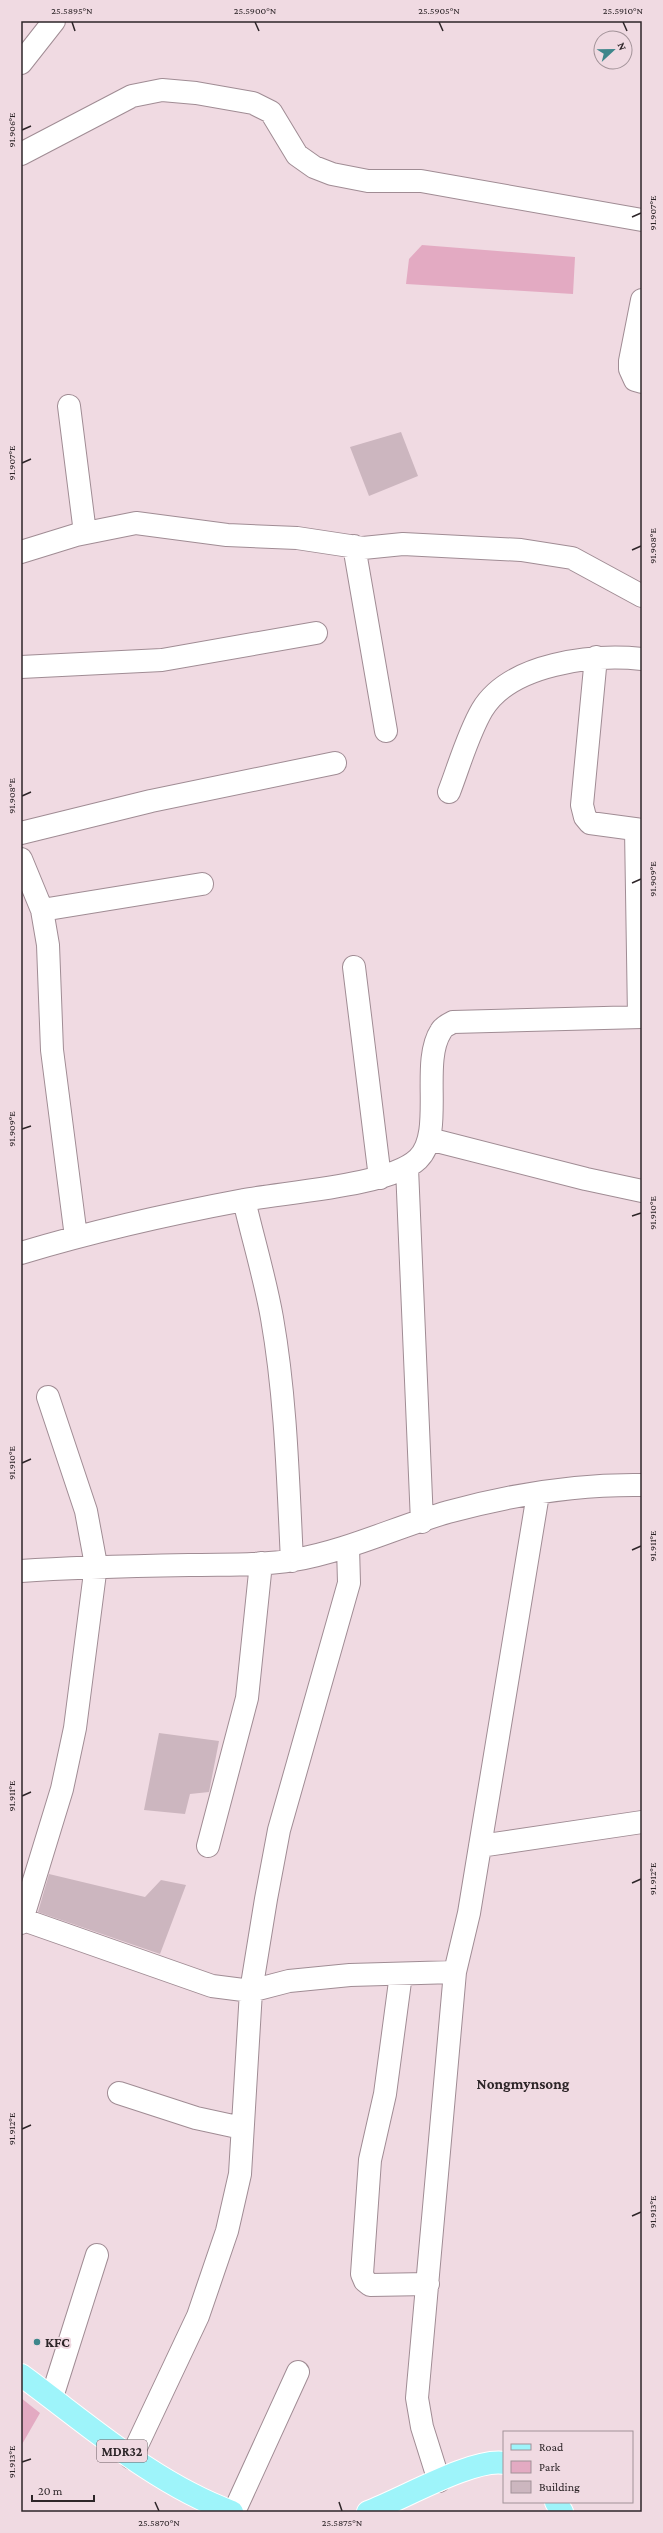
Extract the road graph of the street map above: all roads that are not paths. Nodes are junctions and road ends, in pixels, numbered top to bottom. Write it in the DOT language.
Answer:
graph roads {
  1 [pos="54,21"];
  2 [pos="21,63"];
  3 [pos="21,154"];
  4 [pos="642,220"];
  5 [pos="642,300"];
  6 [pos="642,382"];
  7 [pos="69,406"];
  8 [pos="85,533"];
  9 [pos="354,546"];
  10 [pos="21,552"];
  11 [pos="642,596"];
  12 [pos="316,633"];
  13 [pos="596,657"];
  14 [pos="642,659"];
  15 [pos="21,667"];
  16 [pos="386,731"];
  17 [pos="335,763"];
  18 [pos="449,792"];
  19 [pos="639,830"];
  20 [pos="21,833"];
  21 [pos="21,859"];
  22 [pos="202,884"];
  23 [pos="42,910"];
  24 [pos="354,967"];
  25 [pos="641,1017"];
  26 [pos="429,1139"];
  27 [pos="407,1168"];
  28 [pos="380,1178"];
  29 [pos="642,1191"];
  30 [pos="244,1200"];
  31 [pos="76,1236"];
  32 [pos="21,1253"];
  33 [pos="48,1397"];
  34 [pos="642,1485"];
  35 [pos="538,1494"];
  36 [pos="422,1522"];
  37 [pos="348,1547"];
  38 [pos="292,1561"];
  39 [pos="261,1563"];
  40 [pos="96,1565"];
  41 [pos="21,1571"];
  42 [pos="642,1822"];
  43 [pos="208,1846"];
  44 [pos="480,1846"];
  45 [pos="21,1920"];
  46 [pos="455,1972"];
  47 [pos="401,1974"];
  48 [pos="251,1991"];
  49 [pos="119,2092"];
  50 [pos="242,2128"];
  51 [pos="97,2254"];
  52 [pos="428,2284"];
  53 [pos="298,2372"];
  54 [pos="21,2375"];
  55 [pos="52,2397"];
  56 [pos="132,2458"];
  57 [pos="503,2463"];
  58 [pos="439,2481"];
  59 [pos="557,2503"];
  60 [pos="234,2512"];
  61 [pos="368,2512"];
  62 [pos="562,2512"];
  1 -- 2 [label="street"];
  3 -- 4 [label="street"];
  5 -- 6 [label="street"];
  7 -- 8 [label="street"];
  8 -- 9 [label="street"];
  8 -- 10 [label="street"];
  9 -- 11 [label="street"];
  9 -- 16 [label="street"];
  12 -- 15 [label="street"];
  13 -- 14 [label="street"];
  13 -- 18 [label="street"];
  13 -- 19 [label="street"];
  17 -- 20 [label="street"];
  19 -- 25 [label="street"];
  21 -- 23 [label="street"];
  22 -- 23 [label="street"];
  23 -- 31 [label="street"];
  24 -- 28 [label="street"];
  25 -- 26 [label="street"];
  26 -- 27 [label="street"];
  26 -- 29 [label="street"];
  27 -- 28 [label="street"];
  27 -- 36 [label="street"];
  28 -- 30 [label="street"];
  30 -- 31 [label="street"];
  30 -- 38 [label="street"];
  31 -- 32 [label="street"];
  33 -- 40 [label="street"];
  34 -- 35 [label="street"];
  35 -- 36 [label="street"];
  35 -- 44 [label="street"];
  36 -- 37 [label="street"];
  37 -- 38 [label="street"];
  37 -- 48 [label="street"];
  38 -- 39 [label="street"];
  39 -- 40 [label="street"];
  39 -- 43 [label="street"];
  40 -- 41 [label="street"];
  40 -- 45 [label="street"];
  42 -- 44 [label="street"];
  44 -- 46 [label="street"];
  45 -- 48 [label="street"];
  46 -- 47 [label="street"];
  46 -- 52 [label="street"];
  47 -- 48 [label="street"];
  47 -- 52 [label="street"];
  48 -- 50 [label="street"];
  49 -- 50 [label="street"];
  50 -- 56 [label="street"];
  51 -- 55 [label="street"];
  52 -- 58 [label="street"];
  53 -- 60 [label="street"];
  54 -- 55 [label="main road, MDR32"];
  55 -- 56 [label="main road, MDR32"];
  56 -- 60 [label="main road, MDR32"];
  57 -- 58 [label="main road"];
  58 -- 61 [label="main road"];
  59 -- 62 [label="main road"];
}
